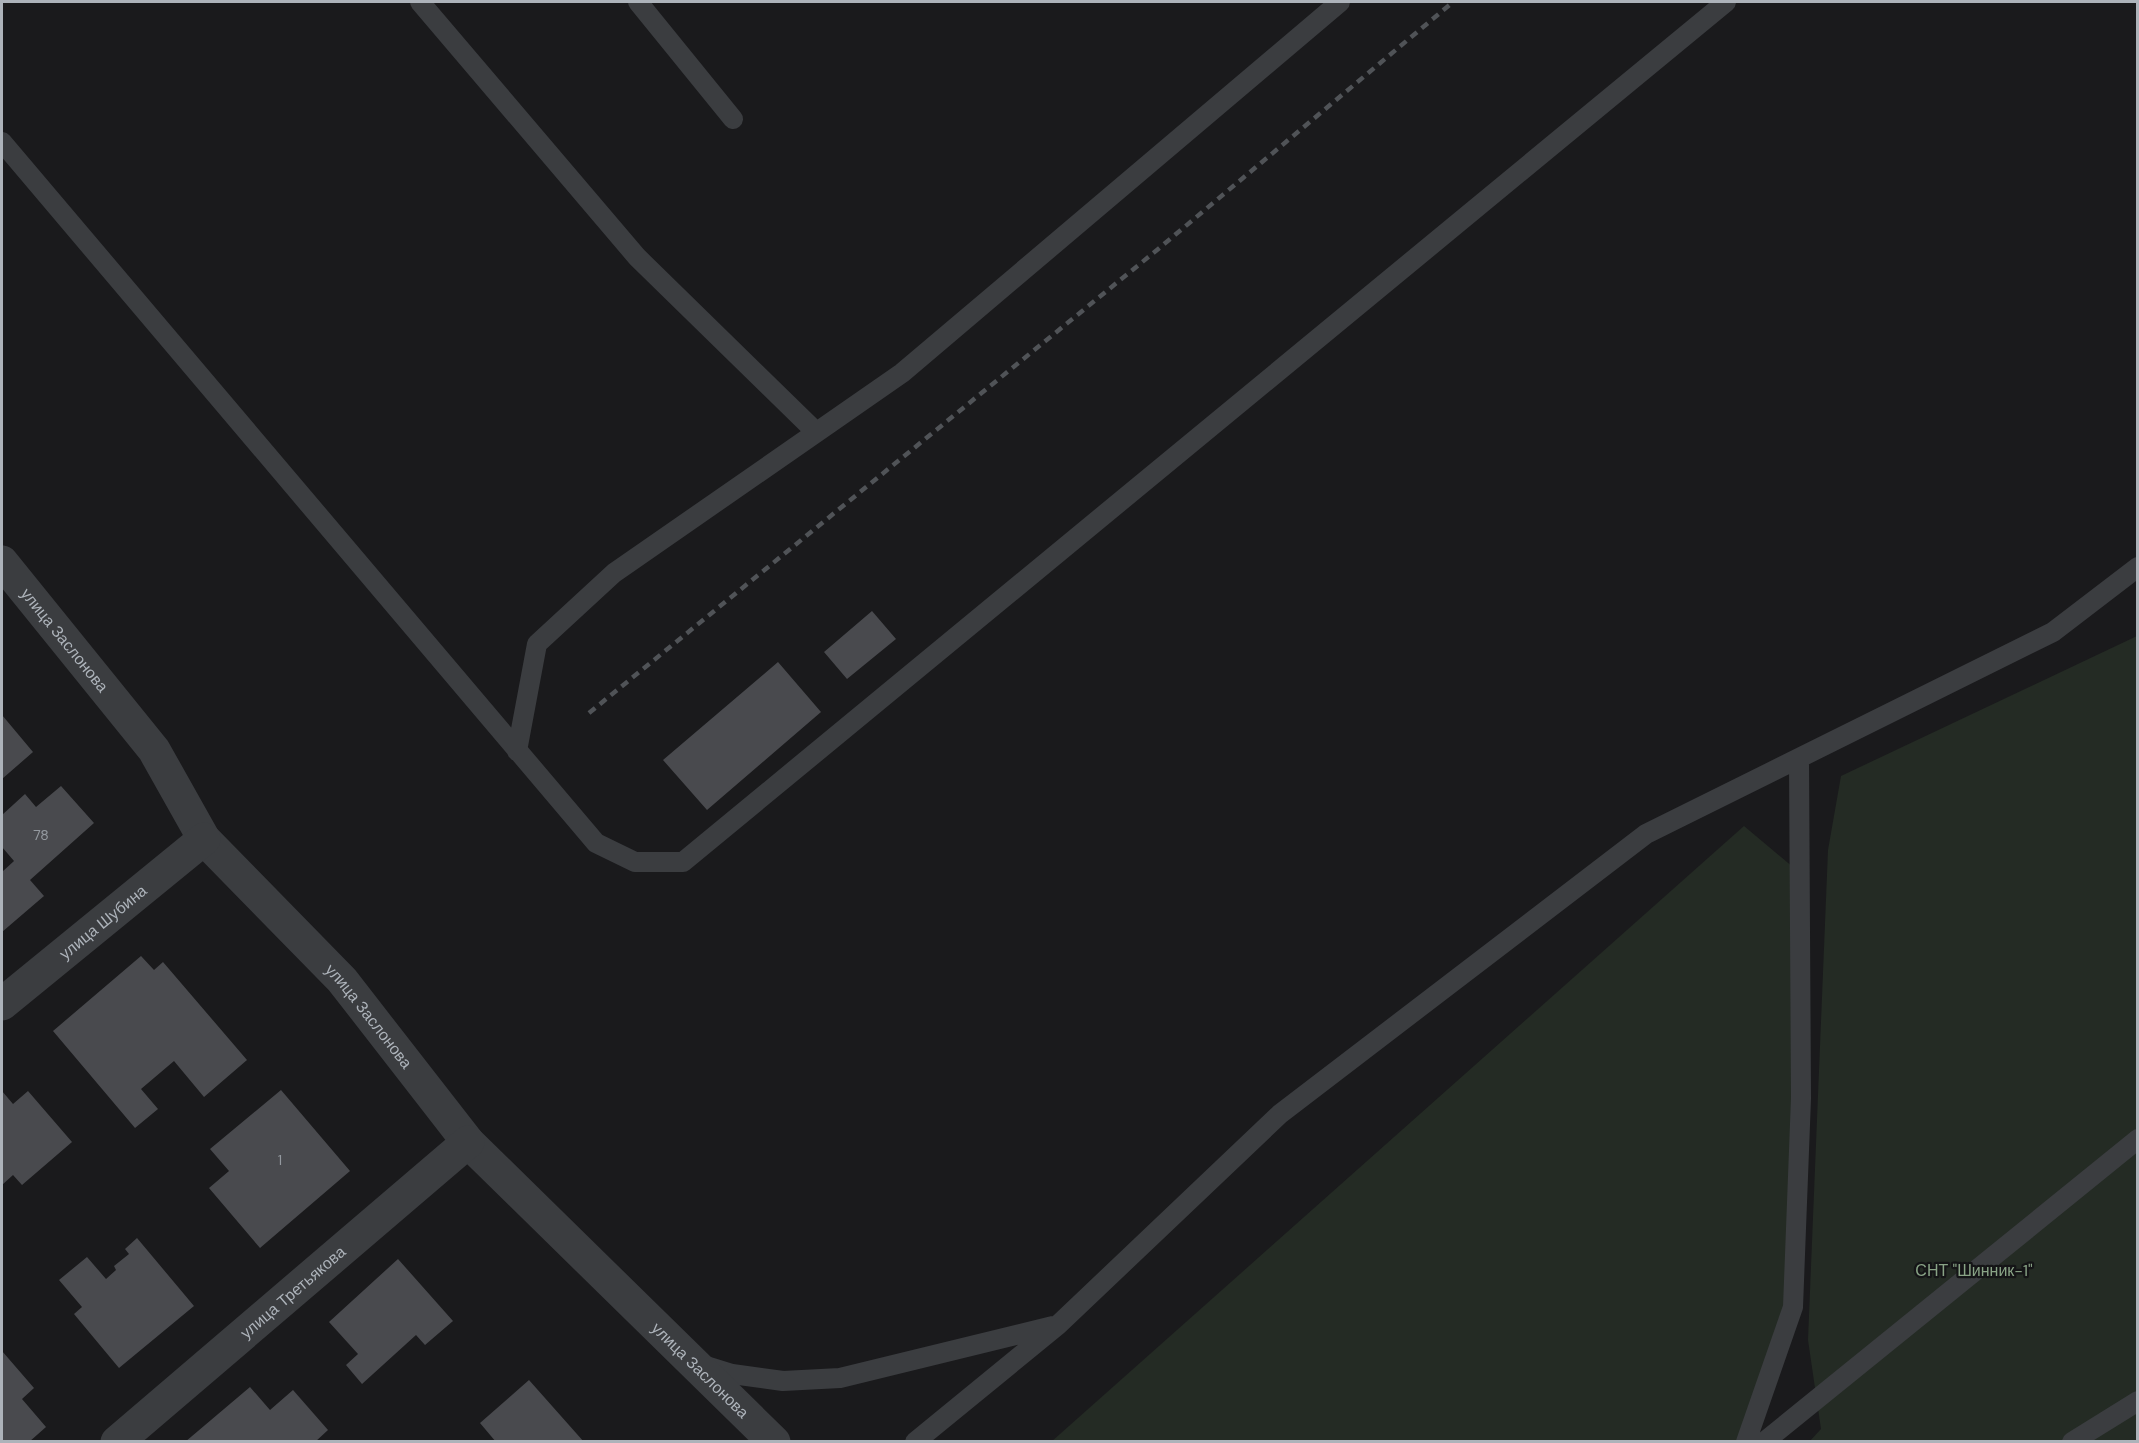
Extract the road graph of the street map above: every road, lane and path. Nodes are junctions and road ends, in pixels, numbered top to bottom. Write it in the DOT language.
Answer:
graph roads {
  1 [pos="420,2"];
  2 [pos="638,2"];
  3 [pos="1340,2"];
  4 [pos="1726,2"];
  5 [pos="733,119"];
  6 [pos="2,142"];
  7 [pos="816,432"];
  8 [pos="2,562"];
  9 [pos="2138,567"];
  10 [pos="517,751"];
  11 [pos="1799,760"];
  12 [pos="204,839"];
  13 [pos="2,1004"];
  14 [pos="2138,1139"];
  15 [pos="468,1142"];
  16 [pos="1058,1325"];
  17 [pos="696,1363"];
  18 [pos="2138,1401"];
  19 [pos="117,1442"];
  20 [pos="774,1442"];
  21 [pos="915,1442"];
  22 [pos="1746,1442"];
  23 [pos="1764,1442"];
  24 [pos="2072,1442"];
  1 -- 7 [label="lane"];
  2 -- 5 [label="lane"];
  3 -- 7 [label="lane"];
  4 -- 10 [label="lane"];
  6 -- 10 [label="lane"];
  7 -- 10 [label="lane"];
  8 -- 12 [label="street, улица Заслонова"];
  9 -- 11 [label="lane"];
  11 -- 16 [label="lane"];
  11 -- 22 [label="lane"];
  12 -- 13 [label="street, улица Шубина"];
  12 -- 15 [label="street, улица Заслонова"];
  14 -- 23 [label="lane"];
  15 -- 17 [label="street, улица Заслонова"];
  15 -- 19 [label="street, улица Третьякова"];
  16 -- 17 [label="lane"];
  16 -- 21 [label="lane"];
  17 -- 20 [label="street, улица Заслонова"];
  18 -- 24 [label="lane"];
}
